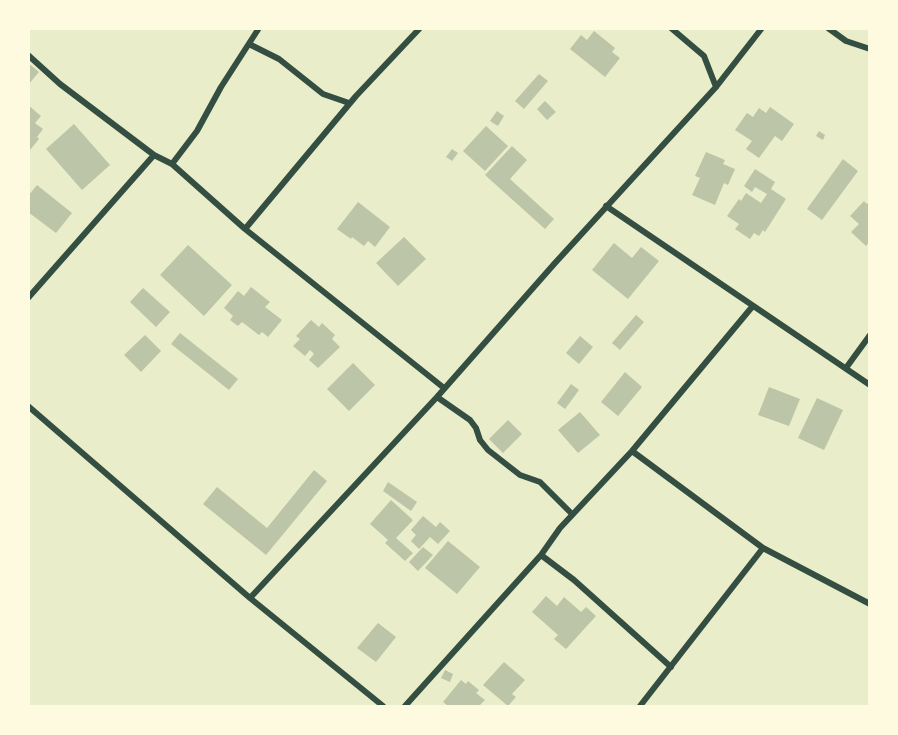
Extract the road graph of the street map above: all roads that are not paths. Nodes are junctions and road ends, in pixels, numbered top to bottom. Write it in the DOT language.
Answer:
graph roads {
  1 [pos="258,28"];
  2 [pos="420,28"];
  3 [pos="671,28"];
  4 [pos="762,28"];
  5 [pos="828,28"];
  6 [pos="249,44"];
  7 [pos="870,49"];
  8 [pos="28,55"];
  9 [pos="716,87"];
  10 [pos="349,103"];
  11 [pos="154,155"];
  12 [pos="172,164"];
  13 [pos="606,206"];
  14 [pos="244,229"];
  15 [pos="28,298"];
  16 [pos="752,307"];
  17 [pos="870,335"];
  18 [pos="846,368"];
  19 [pos="870,384"];
  20 [pos="444,388"];
  21 [pos="437,397"];
  22 [pos="28,406"];
  23 [pos="632,450"];
  24 [pos="572,514"];
  25 [pos="763,548"];
  26 [pos="541,555"];
  27 [pos="250,598"];
  28 [pos="870,604"];
  29 [pos="671,667"];
  30 [pos="382,706"];
  31 [pos="405,706"];
  32 [pos="640,706"];
  1 -- 6 [label="street"];
  2 -- 10 [label="street"];
  3 -- 9 [label="street"];
  4 -- 9 [label="street"];
  5 -- 7 [label="street"];
  6 -- 10 [label="street"];
  6 -- 12 [label="street"];
  8 -- 11 [label="street"];
  9 -- 13 [label="street"];
  10 -- 14 [label="street"];
  11 -- 12 [label="street"];
  11 -- 15 [label="street"];
  12 -- 14 [label="street"];
  13 -- 16 [label="street"];
  13 -- 20 [label="street"];
  14 -- 20 [label="street"];
  16 -- 18 [label="street"];
  16 -- 23 [label="street"];
  17 -- 18 [label="street"];
  18 -- 19 [label="street"];
  20 -- 21 [label="street"];
  21 -- 24 [label="street"];
  21 -- 27 [label="street"];
  22 -- 27 [label="street"];
  23 -- 24 [label="street"];
  23 -- 25 [label="street"];
  24 -- 26 [label="street"];
  25 -- 28 [label="street"];
  25 -- 29 [label="street"];
  26 -- 29 [label="street"];
  26 -- 31 [label="street"];
  27 -- 30 [label="street"];
  29 -- 32 [label="street"];
}
